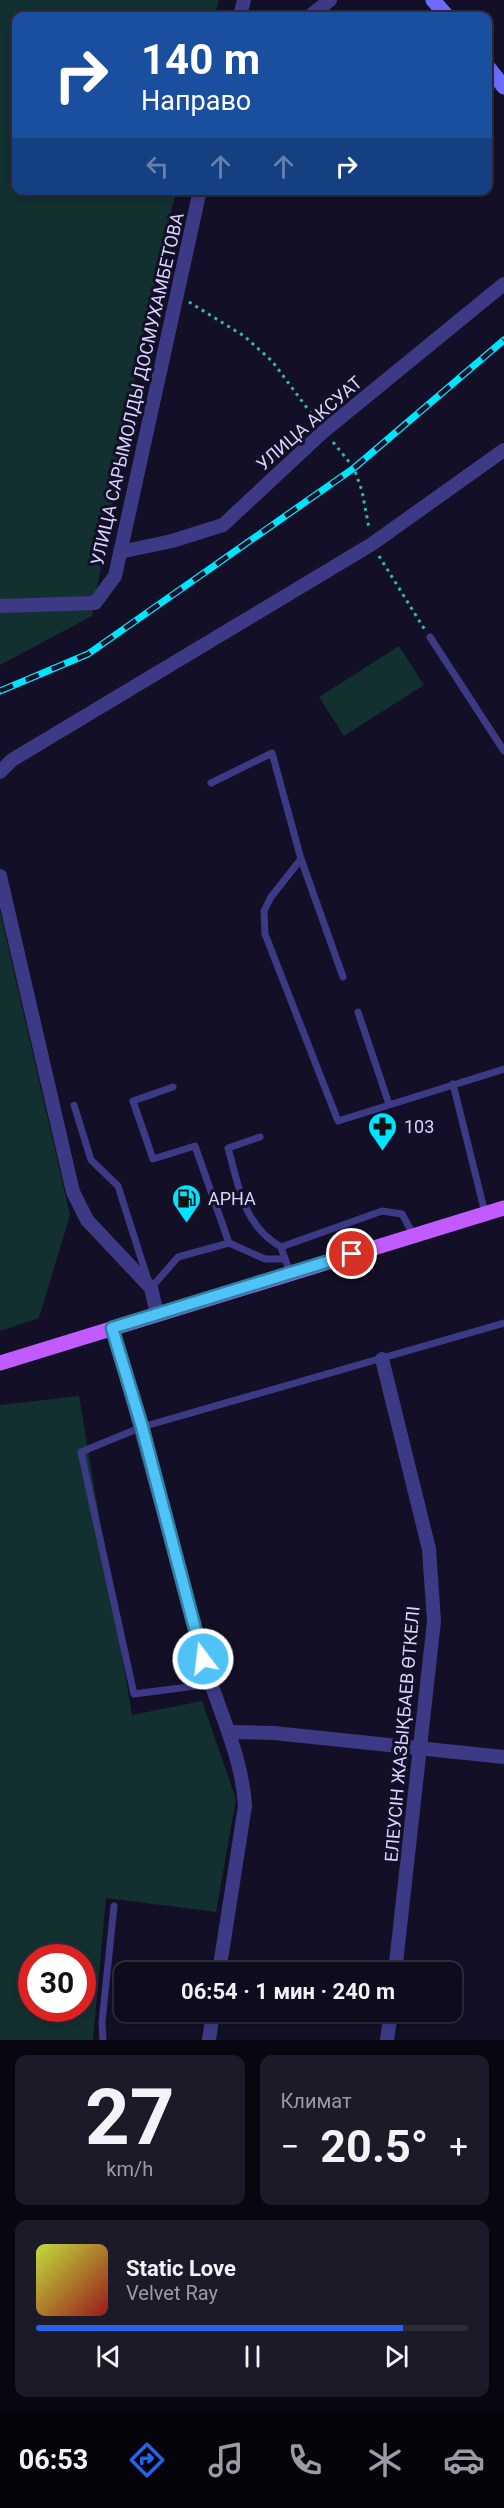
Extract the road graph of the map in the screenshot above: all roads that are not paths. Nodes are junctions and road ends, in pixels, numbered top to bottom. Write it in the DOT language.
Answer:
graph roads {
  1 [pos="330,0"];
  2 [pos="433,0"];
  3 [pos="315,12"];
  4 [pos="444,12"];
  5 [pos="492,72"];
  6 [pos="504,87"];
  7 [pos="199,195"];
  8 [pos="504,284"];
  9 [pos="504,450"];
  10 [pos="120,552"];
  11 [pos="0,606"];
  12 [pos="430,638"];
  13 [pos="504,751"];
  14 [pos="0,772"];
  15 [pos="211,783"];
  16 [pos="301,860"];
  17 [pos="0,876"];
  18 [pos="343,977"];
  19 [pos="358,1012"];
  20 [pos="504,1069"];
  21 [pos="453,1084"];
  22 [pos="173,1087"];
  23 [pos="389,1104"];
  24 [pos="74,1105"];
  25 [pos="260,1137"];
  26 [pos="504,1208"];
  27 [pos="485,1213"];
  28 [pos="414,1236"];
  29 [pos="229,1243"];
  30 [pos="282,1247"];
  31 [pos="288,1266"];
  32 [pos="151,1288"];
  33 [pos="157,1314"];
  34 [pos="504,1323"];
  35 [pos="112,1328"];
  36 [pos="382,1359"];
  37 [pos="0,1363"];
  38 [pos="142,1427"];
  39 [pos="211,1684"];
  40 [pos="230,1732"];
  41 [pos="421,1749"];
  42 [pos="504,1757"];
  43 [pos="114,1906"];
  44 [pos="221,1962"];
  45 [pos="396,1962"];
  46 [pos="212,2022"];
  47 [pos="390,2022"];
  48 [pos="103,2040"];
  49 [pos="209,2040"];
  50 [pos="387,2040"];
  1 -- 3 [label="street"];
  2 -- 4 [label="street"];
  5 -- 6 [label="street"];
  7 -- 10 [label="street, УЛИЦА САРЫМОЛДЫ ДОСМУХАМБЕТОВА"];
  8 -- 10 [label="street, УЛИЦА АКСУАТ"];
  9 -- 14 [label="street"];
  10 -- 11 [label="street, УЛИЦА САРЫМОЛДЫ ДОСМУХАМБЕТОВА"];
  12 -- 13 [label="lane"];
  15 -- 16 [label="lane"];
  16 -- 18 [label="lane"];
  16 -- 23 [label="lane"];
  17 -- 32 [label="street"];
  19 -- 23 [label="lane"];
  20 -- 21 [label="lane"];
  21 -- 23 [label="lane"];
  21 -- 27 [label="lane"];
  22 -- 29 [label="lane"];
  24 -- 32 [label="lane"];
  25 -- 30 [label="lane"];
  26 -- 27 [label="main road"];
  27 -- 28 [label="main road"];
  28 -- 30 [label="lane"];
  28 -- 31 [label="main road"];
  29 -- 31 [label="lane"];
  29 -- 32 [label="lane"];
  30 -- 31 [label="lane"];
  31 -- 33 [label="main road"];
  32 -- 33 [label="street"];
  33 -- 35 [label="main road"];
  34 -- 36 [label="lane"];
  35 -- 37 [label="main road"];
  35 -- 38 [label="street"];
  36 -- 38 [label="lane"];
  36 -- 41 [label="street, ЕЛЕУСІН ЖАЗЫҚБАЕВ ӨТКЕЛІ"];
  38 -- 39 [label="street"];
  38 -- 39 [label="lane"];
  39 -- 40 [label="street"];
  40 -- 41 [label="street"];
  40 -- 44 [label="street"];
  41 -- 42 [label="street"];
  41 -- 45 [label="street, ЕЛЕУСІН ЖАЗЫҚБАЕВ ӨТКЕЛІ"];
  43 -- 48 [label="lane"];
  46 -- 49 [label="street"];
  47 -- 50 [label="street"];
}
